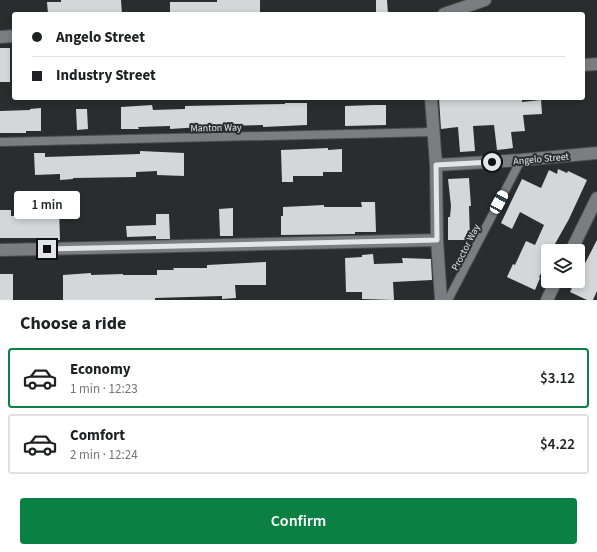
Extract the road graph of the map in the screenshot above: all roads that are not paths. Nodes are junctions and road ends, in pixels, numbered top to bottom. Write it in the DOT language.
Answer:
graph roads {
  1 [pos="485,0"];
  2 [pos="450,12"];
  3 [pos="0,36"];
  4 [pos="12,36"];
  5 [pos="597,64"];
  6 [pos="585,65"];
  7 [pos="432,100"];
  8 [pos="433,132"];
  9 [pos="0,142"];
  10 [pos="597,153"];
  11 [pos="521,160"];
  12 [pos="436,165"];
  13 [pos="597,198"];
  14 [pos="437,240"];
  15 [pos="574,244"];
  16 [pos="0,250"];
  17 [pos="553,288"];
  18 [pos="441,300"];
  19 [pos="448,300"];
  20 [pos="547,300"];
  1 -- 2 [label="street"];
  3 -- 4 [label="street"];
  5 -- 6 [label="street"];
  7 -- 8 [label="street"];
  8 -- 9 [label="lane, Manton Way"];
  8 -- 12 [label="street"];
  10 -- 11 [label="street, Angelo Street"];
  11 -- 12 [label="street, Angelo Street"];
  11 -- 19 [label="lane, Proctor Way"];
  12 -- 14 [label="street"];
  13 -- 15 [label="street"];
  14 -- 16 [label="street"];
  14 -- 18 [label="street"];
  17 -- 20 [label="street"];
}
